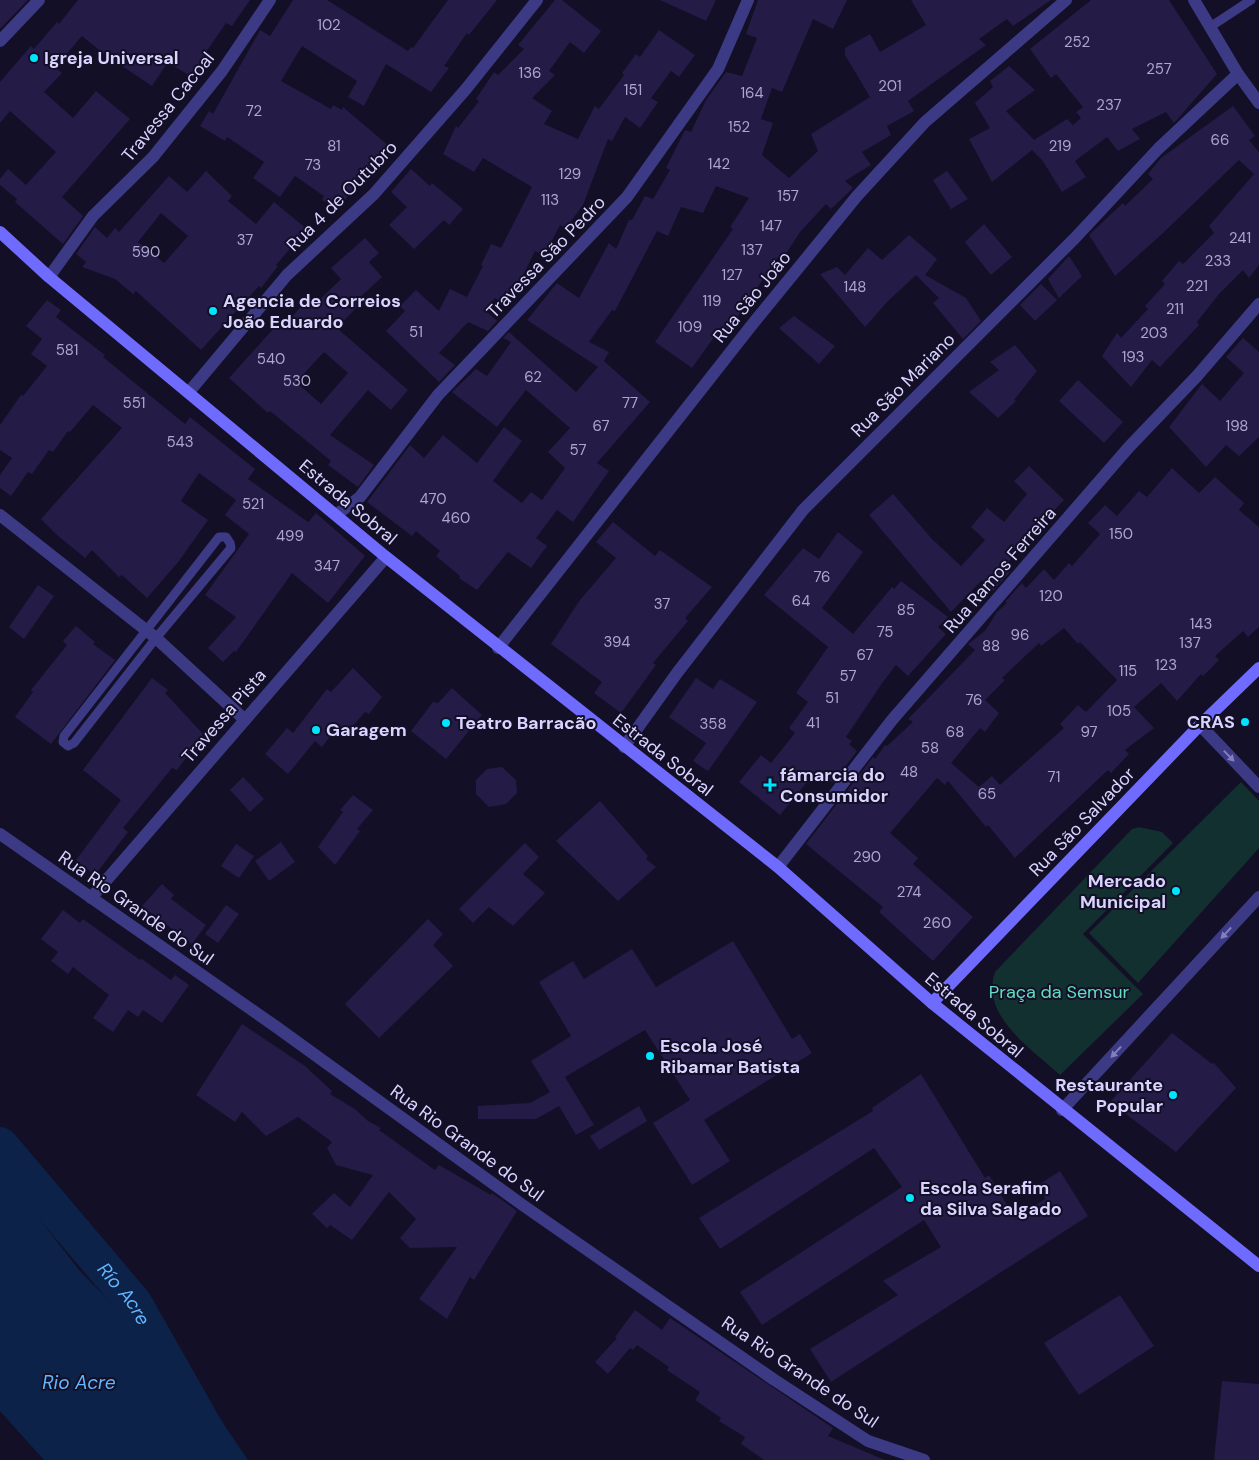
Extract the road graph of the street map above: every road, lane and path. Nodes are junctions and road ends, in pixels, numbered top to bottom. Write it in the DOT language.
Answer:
graph roads {
  1 [pos="39,0"];
  2 [pos="270,0"];
  3 [pos="537,0"];
  4 [pos="748,0"];
  5 [pos="1066,0"];
  6 [pos="1194,0"];
  7 [pos="1251,0"];
  8 [pos="1210,27"];
  9 [pos="0,41"];
  10 [pos="1238,74"];
  11 [pos="1259,104"];
  12 [pos="0,232"];
  13 [pos="49,277"];
  14 [pos="1259,304"];
  15 [pos="189,392"];
  16 [pos="0,515"];
  17 [pos="336,515"];
  18 [pos="386,557"];
  19 [pos="145,629"];
  20 [pos="156,638"];
  21 [pos="498,648"];
  22 [pos="1259,668"];
  23 [pos="244,719"];
  24 [pos="1200,725"];
  25 [pos="624,747"];
  26 [pos="1259,787"];
  27 [pos="0,834"];
  28 [pos="778,867"];
  29 [pos="1259,897"];
  30 [pos="91,898"];
  31 [pos="932,1003"];
  32 [pos="1062,1110"];
  33 [pos="1259,1266"];
  34 [pos="924,1460"];
  1 -- 9 [label="street"];
  2 -- 13 [label="street, Travessa Cacoal"];
  3 -- 15 [label="street, Rua 4 de Outubro"];
  4 -- 17 [label="street, Travessa São Pedro"];
  5 -- 21 [label="street, Rua São João"];
  6 -- 8 [label="street"];
  7 -- 8 [label="lane"];
  8 -- 10 [label="street"];
  10 -- 11 [label="street"];
  10 -- 25 [label="street, Rua São Mariano"];
  12 -- 13 [label="street, Estrada Sobral"];
  13 -- 15 [label="street, Estrada Sobral"];
  14 -- 28 [label="street, Rua Ramos Ferreira"];
  15 -- 17 [label="street, Estrada Sobral"];
  16 -- 19 [label="street"];
  17 -- 18 [label="street, Estrada Sobral"];
  18 -- 21 [label="street, Estrada Sobral"];
  18 -- 23 [label="street, Travessa Pista"];
  19 -- 20 [label="street"];
  19 -- 20 [label="lane"];
  19 -- 20 [label="lane"];
  20 -- 23 [label="street"];
  21 -- 25 [label="street, Estrada Sobral"];
  22 -- 24 [label="street, Rua São Salvador"];
  23 -- 30 [label="street, Travessa Pista"];
  24 -- 26 [label="street, one-way"];
  24 -- 31 [label="street, Rua São Salvador"];
  25 -- 28 [label="street, Estrada Sobral"];
  27 -- 30 [label="street, Rua Rio Grande do Sul"];
  28 -- 31 [label="street, Estrada Sobral"];
  29 -- 32 [label="street, one-way"];
  30 -- 34 [label="street, Rua Rio Grande do Sul"];
  31 -- 32 [label="street, Estrada Sobral"];
  32 -- 33 [label="street, Estrada Sobral"];
}
